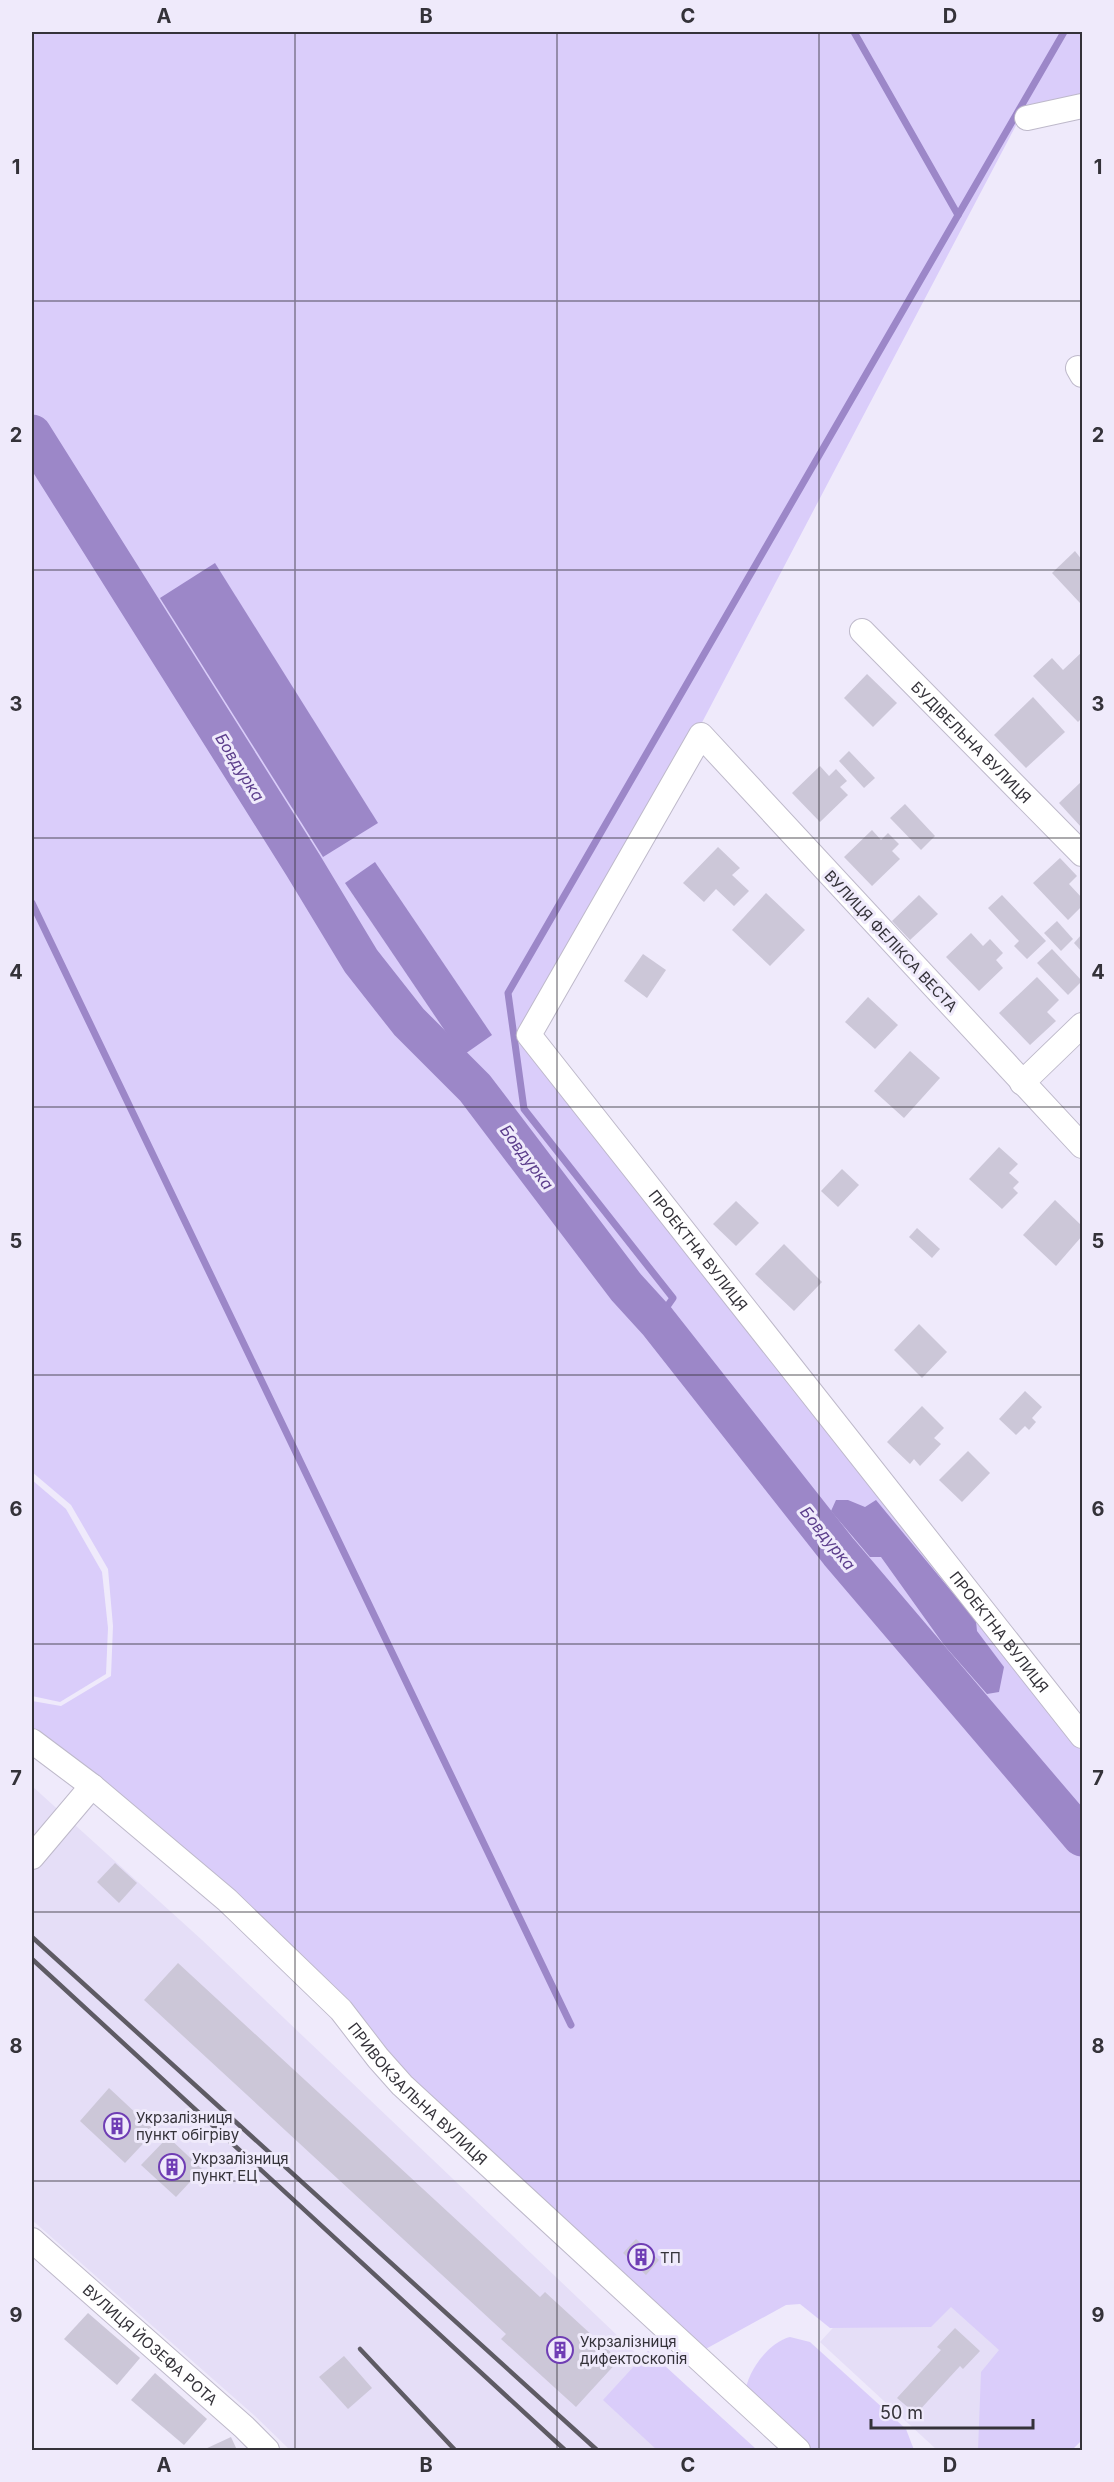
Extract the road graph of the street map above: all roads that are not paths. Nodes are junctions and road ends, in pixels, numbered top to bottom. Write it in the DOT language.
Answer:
graph roads {
  1 [pos="1083,106"];
  2 [pos="1027,118"];
  3 [pos="862,631"];
  4 [pos="701,735"];
  5 [pos="1083,854"];
  6 [pos="1083,1025"];
  7 [pos="1022,1083"];
  8 [pos="1083,1146"];
  9 [pos="1083,1736"];
  10 [pos="32,1742"];
  11 [pos="92,1786"];
  12 [pos="32,1857"];
  13 [pos="32,2240"];
  14 [pos="267,2451"];
  15 [pos="798,2451"];
  1 -- 2 [label="street"];
  3 -- 5 [label="street, БУДІВЕЛЬНА ВУЛИЦЯ"];
  4 -- 7 [label="street, ВУЛИЦЯ ФЕЛІКСА ВЕСТА"];
  4 -- 9 [label="street, ПРОЕКТНА ВУЛИЦЯ"];
  6 -- 7 [label="street"];
  7 -- 8 [label="street, ВУЛИЦЯ ФЕЛІКСА ВЕСТА"];
  10 -- 11 [label="street, ПРИВОКЗАЛЬНА ВУЛИЦЯ"];
  11 -- 12 [label="street"];
  11 -- 15 [label="street, ПРИВОКЗАЛЬНА ВУЛИЦЯ"];
  13 -- 14 [label="street, ВУЛИЦЯ ЙОЗЕФА РОТА"];
}
